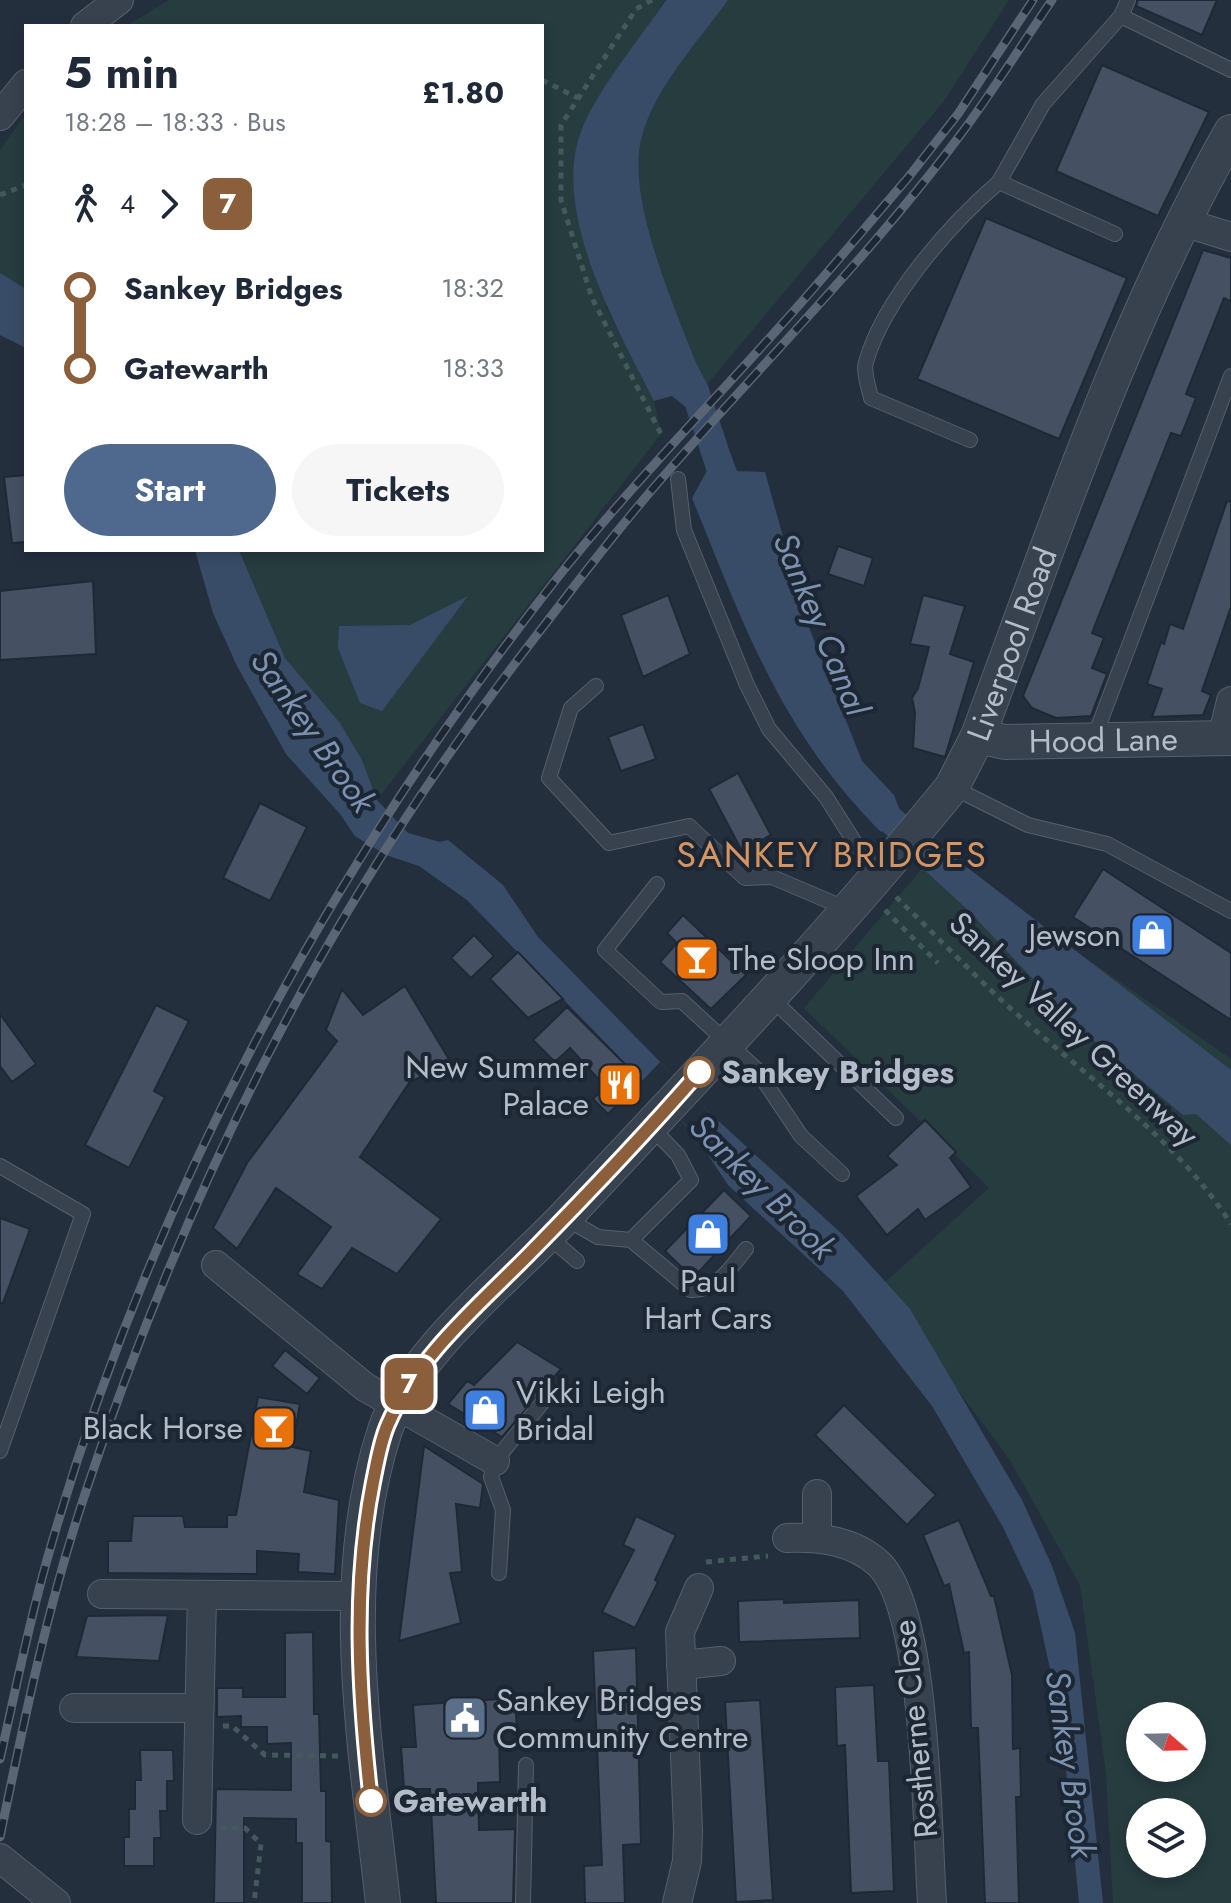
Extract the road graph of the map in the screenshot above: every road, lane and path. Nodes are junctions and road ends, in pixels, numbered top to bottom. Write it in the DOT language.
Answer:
graph roads {
  1 [pos="119,0"];
  2 [pos="652,0"];
  3 [pos="1128,0"];
  4 [pos="1121,16"];
  5 [pos="88,24"];
  6 [pos="1231,70"];
  7 [pos="544,82"];
  8 [pos="24,86"];
  9 [pos="578,98"];
  10 [pos="0,116"];
  11 [pos="1231,132"];
  12 [pos="999,182"];
  13 [pos="24,186"];
  14 [pos="0,195"];
  15 [pos="1183,222"];
  16 [pos="1115,234"];
  17 [pos="1231,237"];
  18 [pos="1231,376"];
  19 [pos="661,434"];
  20 [pos="970,440"];
  21 [pos="678,479"];
  22 [pos="596,686"];
  23 [pos="1231,701"];
  24 [pos="978,736"];
  25 [pos="1227,738"];
  26 [pos="1093,741"];
  27 [pos="952,787"];
  28 [pos="657,884"];
  29 [pos="862,891"];
  30 [pos="1231,911"];
  31 [pos="938,963"];
  32 [pos="769,995"];
  33 [pos="727,1039"];
  34 [pos="667,1107"];
  35 [pos="896,1118"];
  36 [pos="0,1166"];
  37 [pos="842,1174"];
  38 [pos="1231,1224"];
  39 [pos="556,1227"];
  40 [pos="631,1240"];
  41 [pos="746,1249"];
  42 [pos="577,1261"];
  43 [pos="216,1265"];
  44 [pos="546,1398"];
  45 [pos="397,1403"];
  46 [pos="0,1451"];
  47 [pos="495,1461"];
  48 [pos="817,1494"];
  49 [pos="817,1537"];
  50 [pos="787,1538"];
  51 [pos="499,1573"];
  52 [pos="699,1588"];
  53 [pos="102,1594"];
  54 [pos="202,1595"];
  55 [pos="360,1596"];
  56 [pos="721,1661"];
  57 [pos="681,1665"];
  58 [pos="74,1708"];
  59 [pos="204,1717"];
  60 [pos="343,1756"];
  61 [pos="526,1765"];
  62 [pos="204,1824"];
  63 [pos="5,1862"];
  64 [pos="56,1903"];
  65 [pos="254,1903"];
  66 [pos="383,1903"];
  67 [pos="523,1903"];
  68 [pos="677,1903"];
  69 [pos="932,1903"];
  1 -- 5 [label="street"];
  2 -- 9 [label="path"];
  3 -- 4 [label="lane"];
  4 -- 6 [label="lane"];
  4 -- 12 [label="lane"];
  7 -- 9 [label="path"];
  8 -- 10 [label="street"];
  9 -- 19 [label="path"];
  11 -- 15 [label="street, Liverpool Road"];
  12 -- 16 [label="lane"];
  12 -- 20 [label="lane"];
  13 -- 14 [label="path"];
  15 -- 17 [label="street"];
  15 -- 24 [label="street, Liverpool Road"];
  18 -- 26 [label="lane"];
  21 -- 29 [label="lane"];
  22 -- 29 [label="lane"];
  23 -- 25 [label="street"];
  24 -- 26 [label="street, Hood Lane"];
  24 -- 27 [label="street, Liverpool Road"];
  25 -- 26 [label="street, Hood Lane"];
  27 -- 29 [label="street, Liverpool Road"];
  27 -- 30 [label="lane"];
  28 -- 33 [label="lane"];
  29 -- 31 [label="path"];
  29 -- 32 [label="street, Liverpool Road"];
  29 -- 38 [label="path, Sankey Valley Greenway"];
  32 -- 33 [label="street, Liverpool Road"];
  32 -- 35 [label="lane"];
  33 -- 34 [label="street, Liverpool Road"];
  33 -- 37 [label="lane"];
  34 -- 39 [label="street, Liverpool Road"];
  34 -- 40 [label="lane"];
  36 -- 46 [label="lane"];
  39 -- 40 [label="lane"];
  39 -- 42 [label="lane"];
  39 -- 45 [label="street, Liverpool Road"];
  40 -- 41 [label="lane"];
  43 -- 45 [label="street"];
  44 -- 47 [label="lane"];
  45 -- 47 [label="street"];
  45 -- 55 [label="street, Liverpool Road"];
  47 -- 51 [label="lane"];
  48 -- 49 [label="street"];
  49 -- 50 [label="street, Rostherne Close"];
  49 -- 69 [label="street, Rostherne Close"];
  50 -- 52 [label="path"];
  52 -- 57 [label="street"];
  53 -- 54 [label="street"];
  54 -- 55 [label="street"];
  54 -- 59 [label="street"];
  55 -- 66 [label="street, Liverpool Road"];
  56 -- 57 [label="street"];
  57 -- 68 [label="street"];
  58 -- 59 [label="street"];
  59 -- 60 [label="path"];
  59 -- 62 [label="street"];
  61 -- 67 [label="lane"];
  62 -- 65 [label="path"];
  63 -- 64 [label="street"];
}
